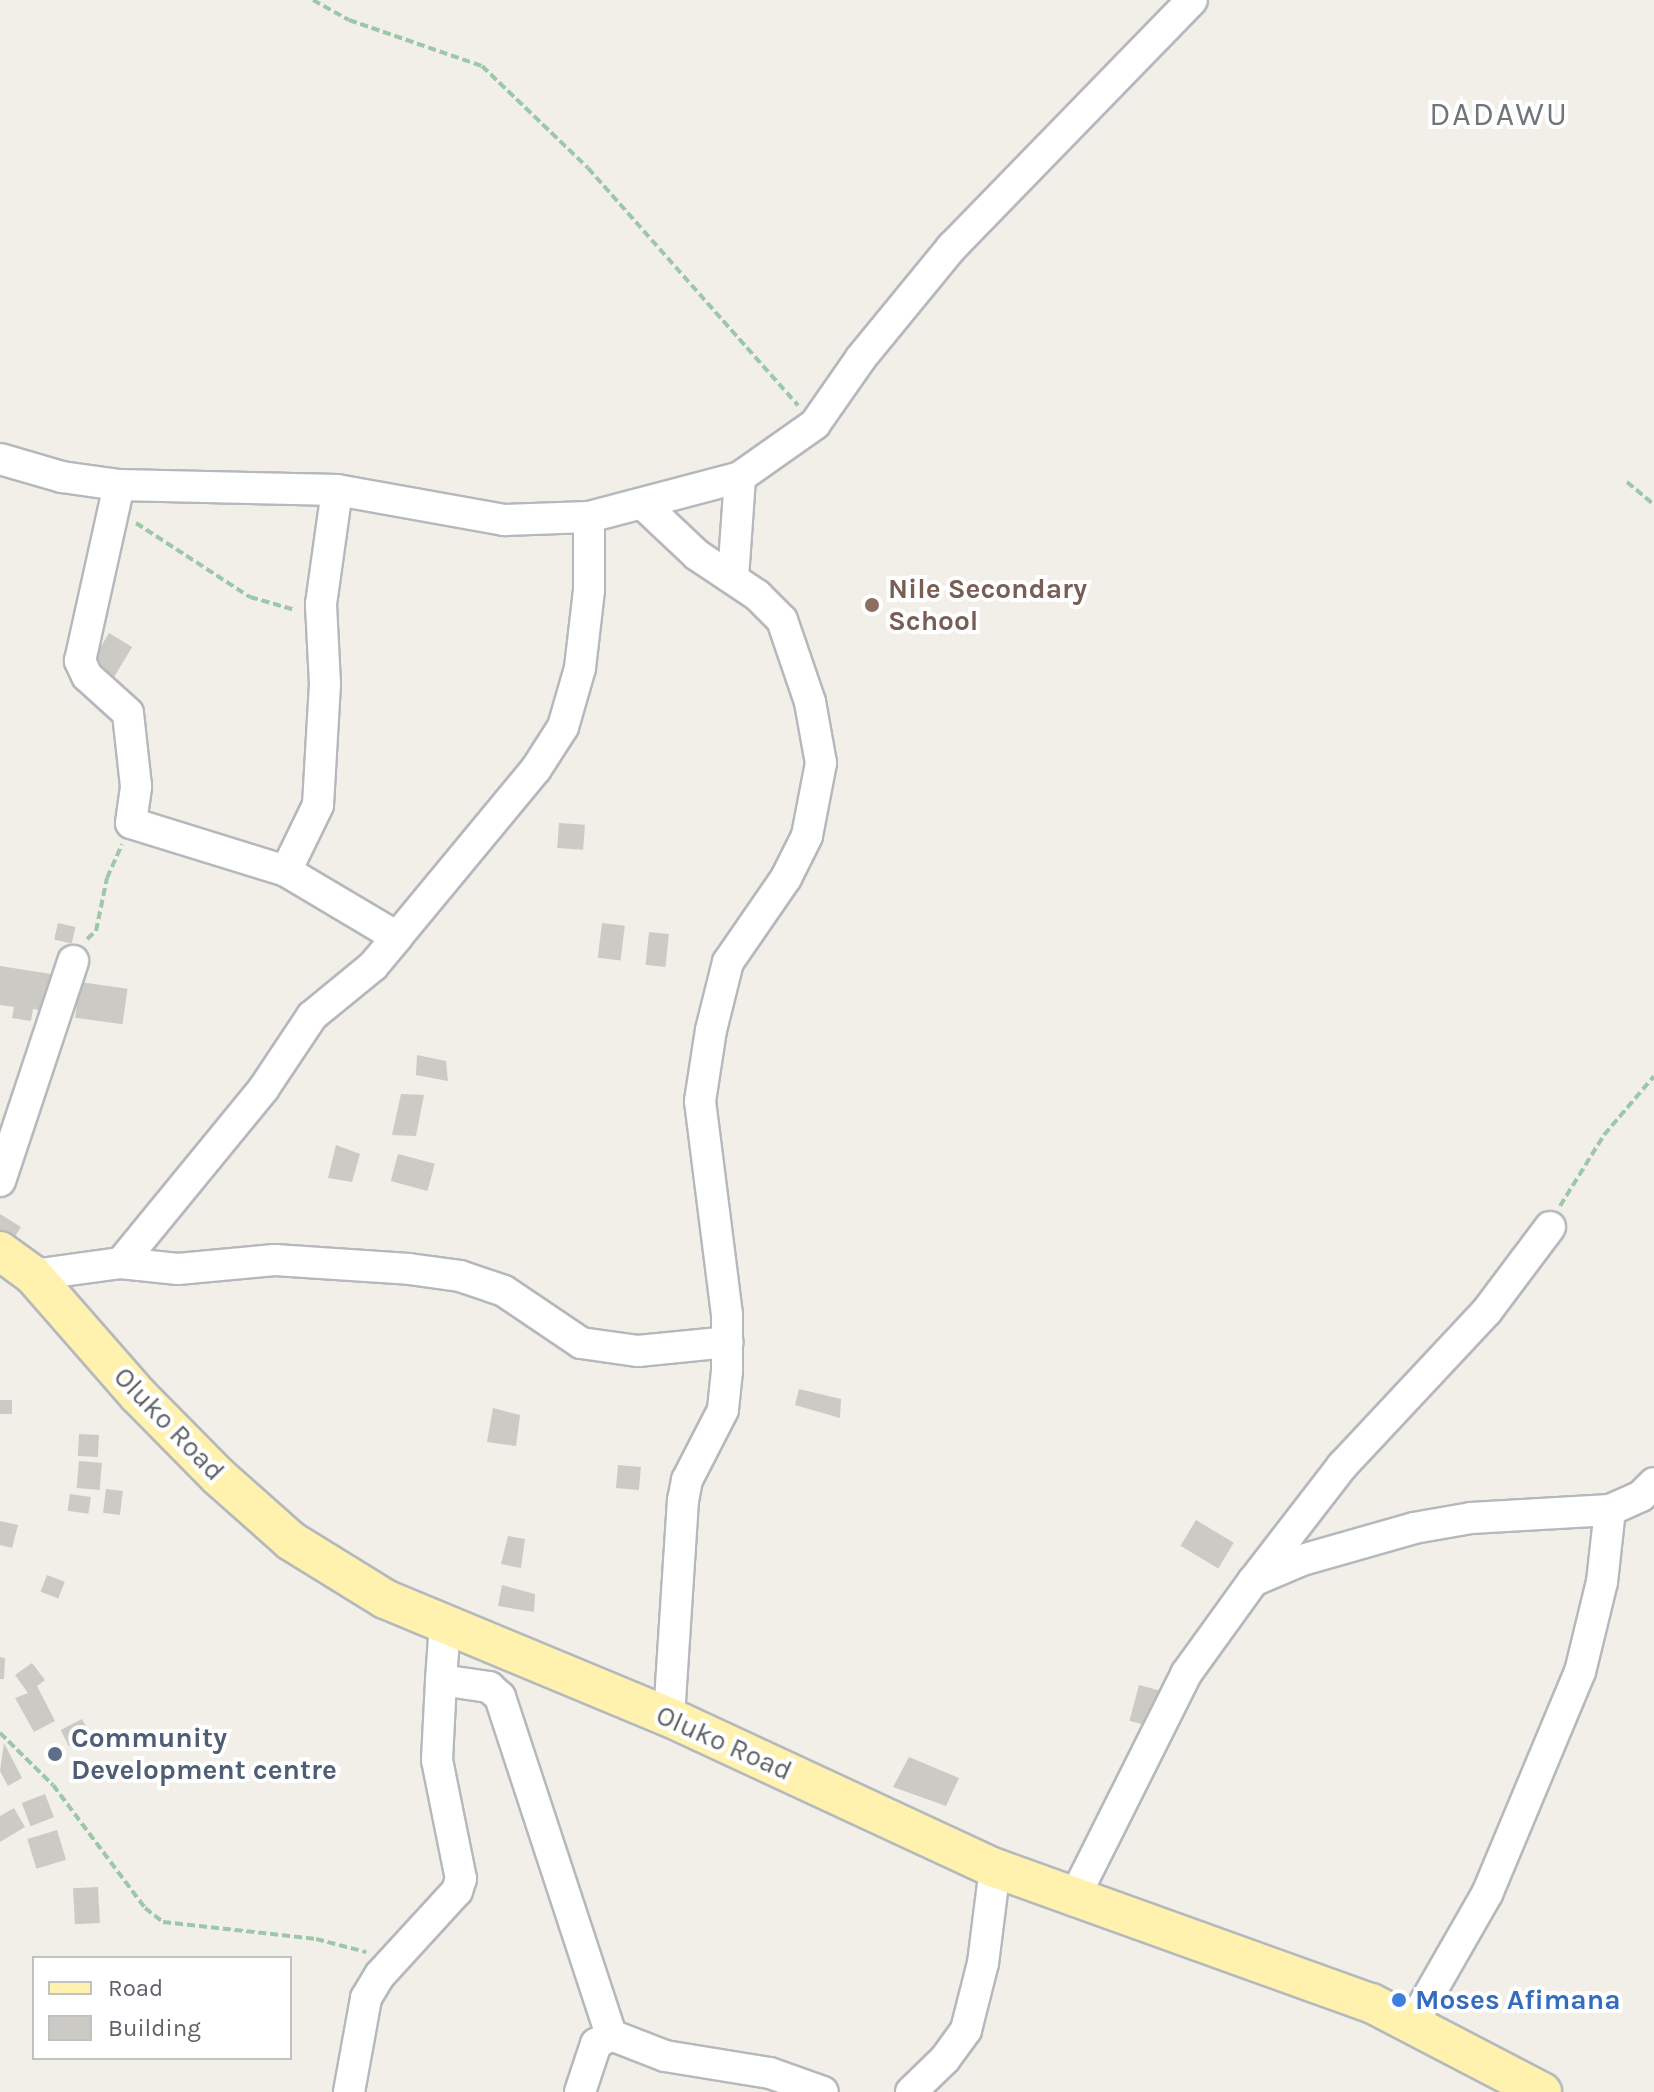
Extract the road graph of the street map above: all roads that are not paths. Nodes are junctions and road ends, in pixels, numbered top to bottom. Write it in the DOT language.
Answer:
graph roads {
  1 [pos="1192,0"];
  2 [pos="0,459"];
  3 [pos="740,477"];
  4 [pos="337,490"];
  5 [pos="116,497"];
  6 [pos="644,505"];
  7 [pos="589,517"];
  8 [pos="733,578"];
  9 [pos="286,871"];
  10 [pos="397,937"];
  11 [pos="73,961"];
  12 [pos="0,1181"];
  13 [pos="1550,1227"];
  14 [pos="0,1251"];
  15 [pos="121,1263"];
  16 [pos="33,1275"];
  17 [pos="728,1342"];
  18 [pos="1650,1491"];
  19 [pos="1610,1510"];
  20 [pos="1253,1581"];
  21 [pos="445,1624"];
  22 [pos="441,1680"];
  23 [pos="669,1717"];
  24 [pos="995,1868"];
  25 [pos="1073,1900"];
  26 [pos="1413,2023"];
  27 [pos="611,2035"];
  28 [pos="349,2092"];
  29 [pos="580,2092"];
  30 [pos="823,2092"];
  31 [pos="911,2092"];
  32 [pos="1542,2092"];
  1 -- 3 [label="street"];
  2 -- 5 [label="street"];
  3 -- 6 [label="street"];
  3 -- 8 [label="street"];
  4 -- 5 [label="street"];
  4 -- 7 [label="street"];
  4 -- 9 [label="street"];
  5 -- 9 [label="street"];
  6 -- 7 [label="street"];
  6 -- 8 [label="street"];
  7 -- 10 [label="street"];
  8 -- 17 [label="street"];
  9 -- 10 [label="street"];
  10 -- 15 [label="street"];
  11 -- 12 [label="street"];
  13 -- 20 [label="street"];
  14 -- 16 [label="main road, Oluko Road"];
  15 -- 16 [label="street"];
  15 -- 17 [label="street"];
  16 -- 21 [label="main road, Oluko Road"];
  17 -- 23 [label="street"];
  18 -- 19 [label="street"];
  19 -- 20 [label="street"];
  19 -- 26 [label="street"];
  20 -- 25 [label="street"];
  21 -- 22 [label="street"];
  21 -- 23 [label="main road, Oluko Road"];
  22 -- 27 [label="street"];
  22 -- 28 [label="street"];
  23 -- 24 [label="main road, Oluko Road"];
  24 -- 25 [label="main road, Oluko Road"];
  24 -- 31 [label="street"];
  25 -- 26 [label="main road, Oluko Road"];
  26 -- 32 [label="main road, Oluko Road"];
  27 -- 29 [label="street"];
  27 -- 30 [label="street"];
}
